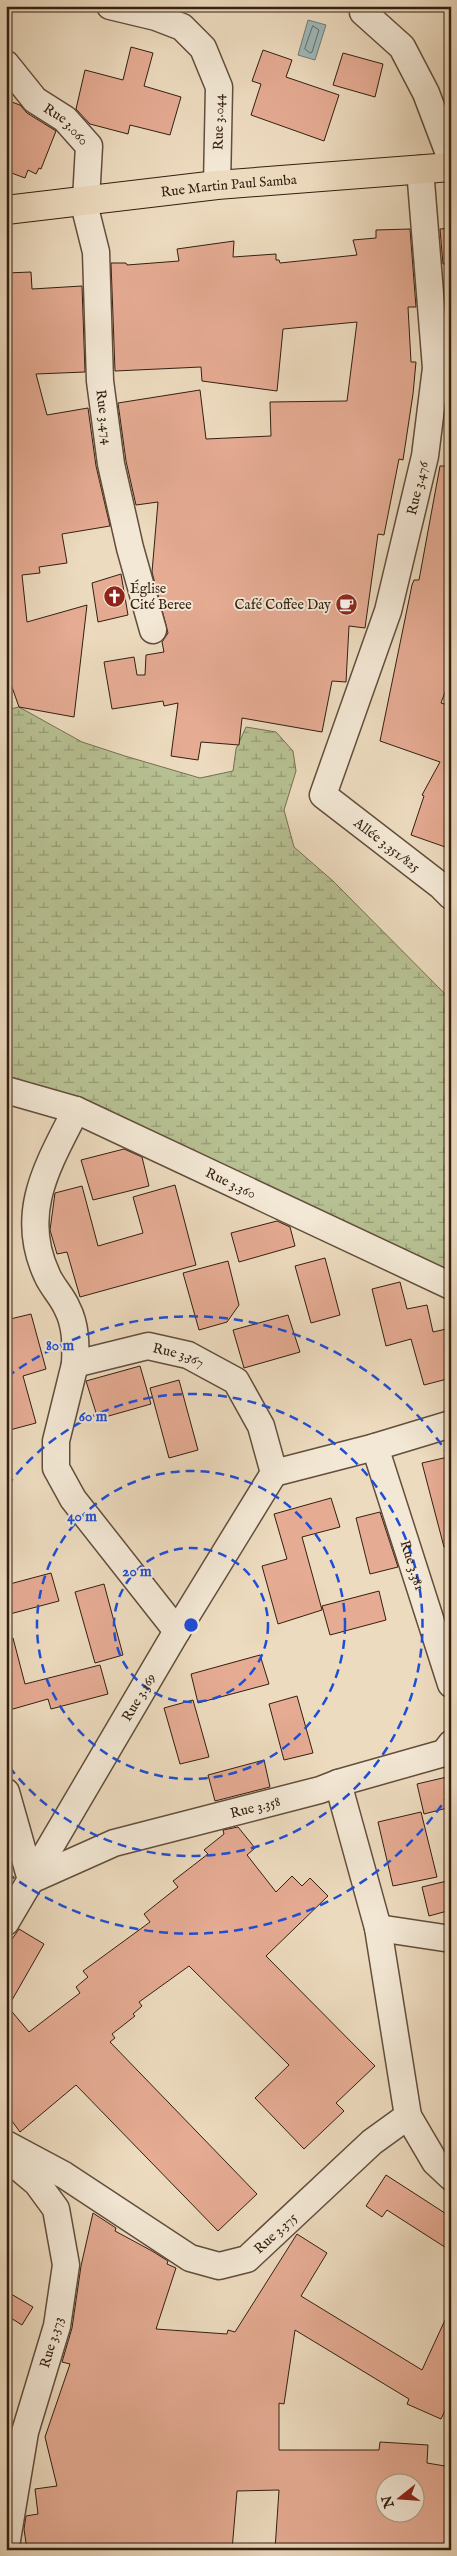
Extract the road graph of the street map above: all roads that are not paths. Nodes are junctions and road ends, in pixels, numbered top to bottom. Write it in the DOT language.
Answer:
graph roads {
  1 [pos="110,6"];
  2 [pos="363,12"];
  3 [pos="6,64"];
  4 [pos="451,158"];
  5 [pos="451,167"];
  6 [pos="420,168"];
  7 [pos="217,184"];
  8 [pos="84,200"];
  9 [pos="6,210"];
  10 [pos="153,630"];
  11 [pos="323,795"];
  12 [pos="451,896"];
  13 [pos="6,1090"];
  14 [pos="76,1110"];
  15 [pos="451,1286"];
  16 [pos="74,1364"];
  17 [pos="451,1424"];
  18 [pos="375,1447"];
  19 [pos="274,1474"];
  20 [pos="177,1631"];
  21 [pos="451,1684"];
  22 [pos="451,1744"];
  23 [pos="338,1783"];
  24 [pos="6,1792"];
  25 [pos="31,1880"];
  26 [pos="6,1922"];
  27 [pos="378,1928"];
  28 [pos="449,1938"];
  29 [pos="408,2116"];
  30 [pos="6,2144"];
  31 [pos="6,2157"];
  32 [pos="451,2176"];
  33 [pos="6,2546"];
  1 -- 7 [label="street, Rue 3.044"];
  2 -- 4 [label="street"];
  3 -- 8 [label="street, Rue 3.060"];
  5 -- 6 [label="main road, Rue Martin Paul Samba"];
  6 -- 7 [label="main road, Rue Martin Paul Samba"];
  6 -- 11 [label="street, Rue 3.476"];
  7 -- 8 [label="main road, Rue Martin Paul Samba"];
  8 -- 9 [label="main road, Rue Martin Paul Samba"];
  8 -- 10 [label="street, Rue 3.474"];
  11 -- 12 [label="street, Allée 3.351/825"];
  13 -- 14 [label="street, Rue 3.360"];
  14 -- 15 [label="street, Rue 3.360"];
  14 -- 16 [label="street"];
  16 -- 19 [label="street, Rue 3.367"];
  16 -- 20 [label="street"];
  17 -- 18 [label="street"];
  18 -- 19 [label="street"];
  18 -- 21 [label="street, Rue 3.381"];
  19 -- 20 [label="street, Rue 3.369"];
  20 -- 25 [label="street, Rue 3.369"];
  22 -- 23 [label="street"];
  23 -- 25 [label="street, Rue 3.358"];
  23 -- 27 [label="street"];
  24 -- 25 [label="street"];
  25 -- 26 [label="street, Rue 3.369"];
  27 -- 28 [label="street"];
  27 -- 29 [label="street"];
  29 -- 30 [label="street, Rue 3.375"];
  29 -- 32 [label="street"];
  31 -- 33 [label="street, Rue 3.373"];
}
